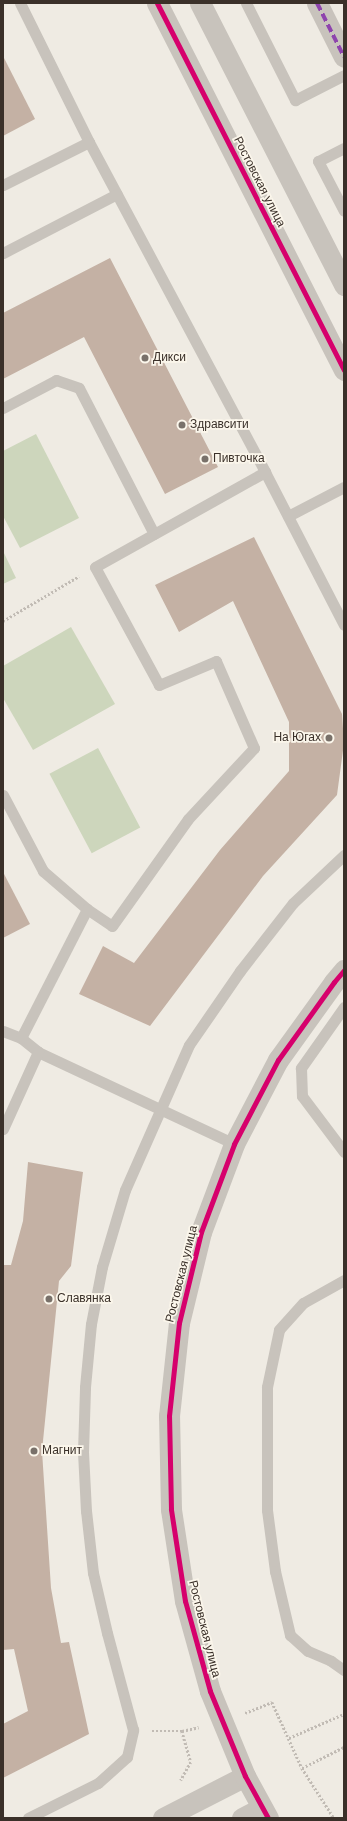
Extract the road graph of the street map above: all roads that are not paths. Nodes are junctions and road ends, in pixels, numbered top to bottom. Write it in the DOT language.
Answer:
graph roads {
  1 [pos="20,3"];
  2 [pos="157,3"];
  3 [pos="200,3"];
  4 [pos="246,3"];
  5 [pos="317,3"];
  6 [pos="344,56"];
  7 [pos="344,75"];
  8 [pos="89,142"];
  9 [pos="344,148"];
  10 [pos="3,184"];
  11 [pos="117,194"];
  12 [pos="344,211"];
  13 [pos="3,253"];
  14 [pos="344,285"];
  15 [pos="344,370"];
  16 [pos="3,408"];
  17 [pos="265,472"];
  18 [pos="344,487"];
  19 [pos="288,516"];
  20 [pos="154,534"];
  21 [pos="344,625"];
  22 [pos="3,794"];
  23 [pos="344,855"];
  24 [pos="87,909"];
  25 [pos="344,970"];
  26 [pos="344,1007"];
  27 [pos="3,1031"];
  28 [pos="21,1038"];
  29 [pos="38,1052"];
  30 [pos="160,1110"];
  31 [pos="3,1129"];
  32 [pos="234,1144"];
  33 [pos="344,1152"];
  34 [pos="344,1280"];
  35 [pos="344,1670"];
  36 [pos="245,1776"];
  37 [pos="265,1813"];
  38 [pos="28,1818"];
  39 [pos="163,1818"];
  40 [pos="242,1818"];
  1 -- 8 [label="lane"];
  2 -- 15 [label="street, Ростовская улица"];
  3 -- 14 [label="street"];
  4 -- 7 [label="lane"];
  5 -- 6 [label="street"];
  8 -- 10 [label="lane"];
  8 -- 11 [label="lane"];
  9 -- 12 [label="lane"];
  11 -- 13 [label="lane"];
  11 -- 17 [label="lane"];
  16 -- 20 [label="lane"];
  17 -- 19 [label="lane"];
  17 -- 20 [label="lane"];
  18 -- 19 [label="lane"];
  19 -- 21 [label="lane"];
  20 -- 24 [label="lane"];
  22 -- 24 [label="lane"];
  23 -- 30 [label="lane"];
  24 -- 28 [label="lane"];
  25 -- 32 [label="street, Ростовская улица"];
  26 -- 33 [label="lane"];
  27 -- 28 [label="lane"];
  28 -- 29 [label="lane"];
  29 -- 30 [label="lane"];
  29 -- 31 [label="lane"];
  30 -- 32 [label="lane"];
  30 -- 38 [label="lane"];
  32 -- 36 [label="street, Ростовская улица"];
  34 -- 35 [label="lane"];
  36 -- 37 [label="street, Ростовская улица"];
  36 -- 39 [label="street"];
  37 -- 40 [label="street"];
}
